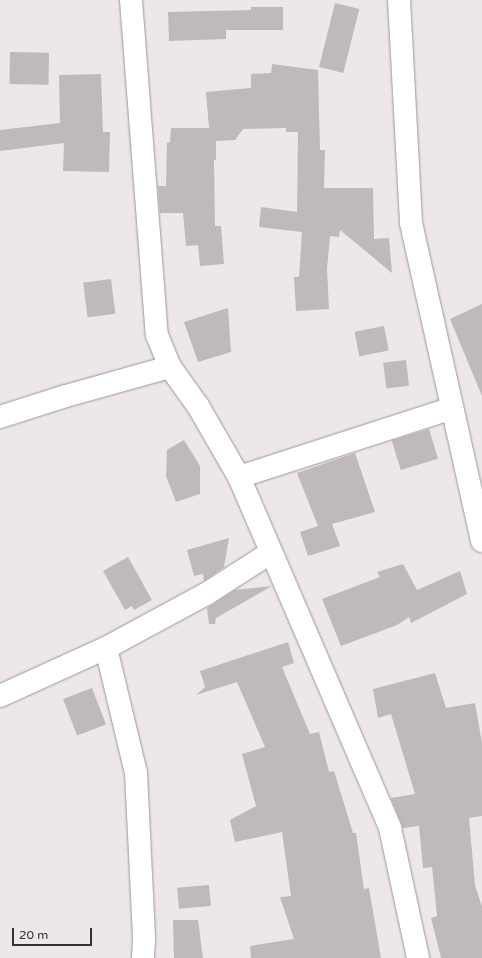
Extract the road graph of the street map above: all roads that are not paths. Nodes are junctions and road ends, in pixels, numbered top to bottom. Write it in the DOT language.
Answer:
graph roads {
  1 [pos="131,0"];
  2 [pos="399,0"];
  3 [pos="170,367"];
  4 [pos="452,408"];
  5 [pos="0,417"];
  6 [pos="239,477"];
  7 [pos="482,541"];
  8 [pos="270,553"];
  9 [pos="106,648"];
  10 [pos="0,696"];
  11 [pos="143,958"];
  12 [pos="418,958"];
  1 -- 3 [label="street"];
  2 -- 4 [label="street"];
  3 -- 5 [label="street"];
  3 -- 6 [label="street"];
  4 -- 6 [label="street"];
  4 -- 7 [label="street"];
  6 -- 8 [label="street"];
  8 -- 9 [label="street"];
  8 -- 12 [label="street"];
  9 -- 10 [label="street"];
  9 -- 11 [label="street"];
}
